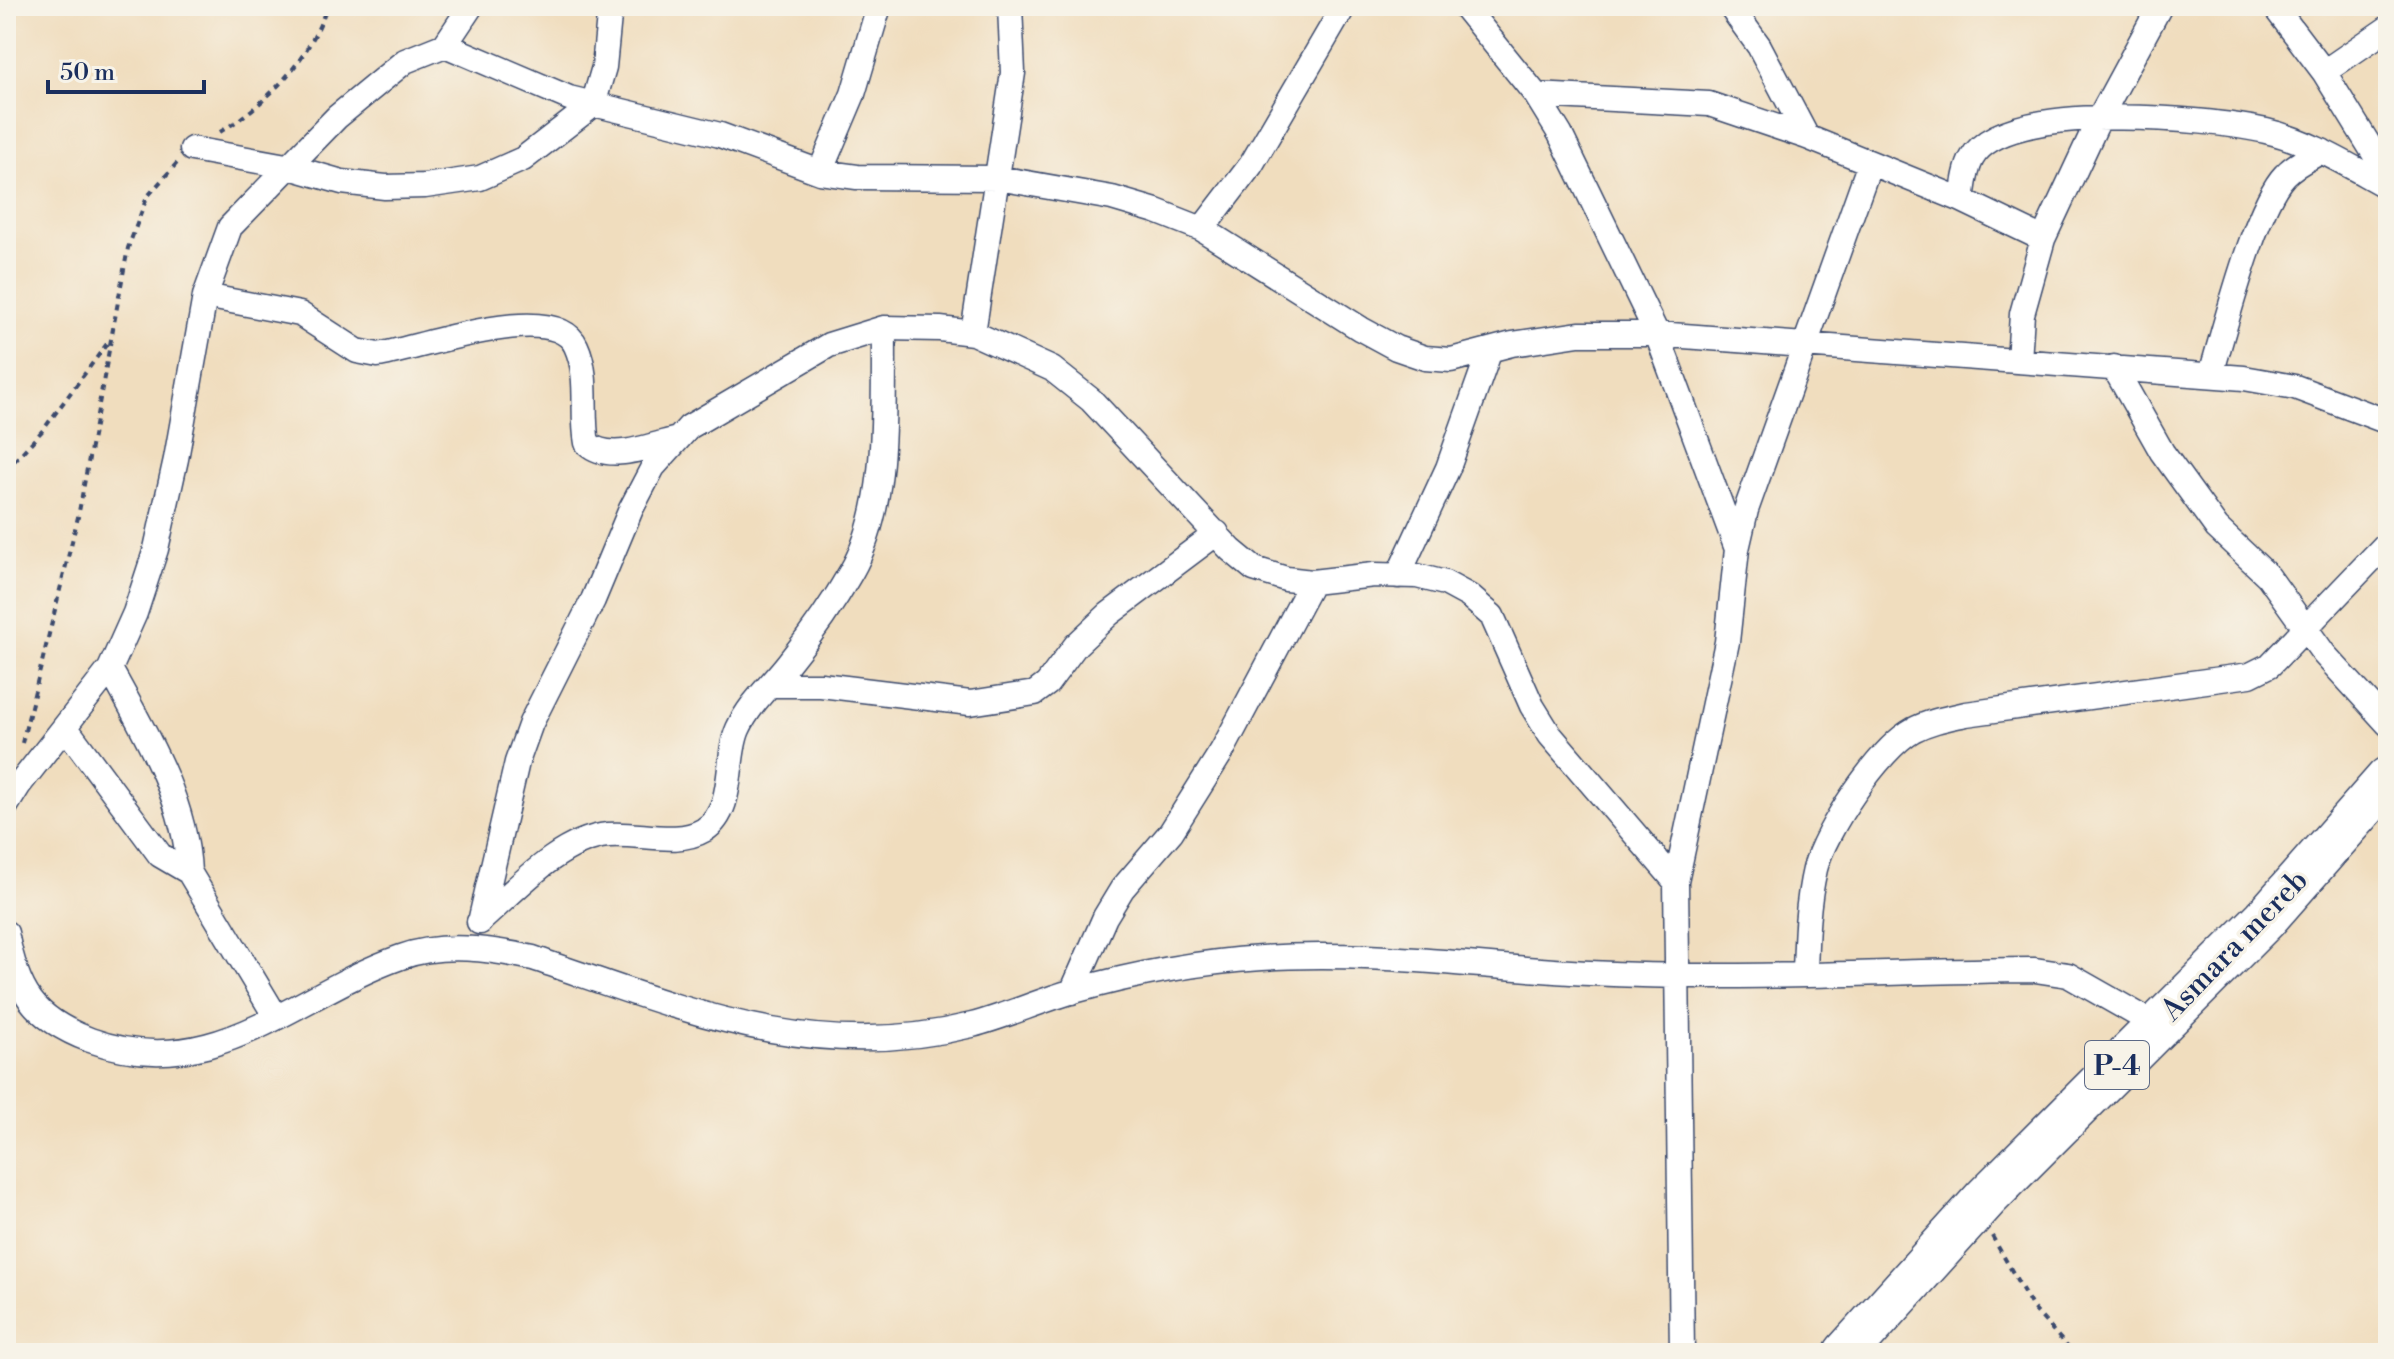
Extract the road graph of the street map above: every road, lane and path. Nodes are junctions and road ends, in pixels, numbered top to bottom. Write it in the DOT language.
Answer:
graph roads {
  1 [pos="327,6"];
  2 [pos="471,6"];
  3 [pos="610,6"];
  4 [pos="879,6"];
  5 [pos="1010,6"];
  6 [pos="1344,6"];
  7 [pos="1464,6"];
  8 [pos="1730,6"];
  9 [pos="2160,6"];
  10 [pos="2274,6"];
  11 [pos="2388,28"];
  12 [pos="445,45"];
  13 [pos="2324,72"];
  14 [pos="1536,95"];
  15 [pos="593,105"];
  16 [pos="2100,117"];
  17 [pos="1807,137"];
  18 [pos="192,149"];
  19 [pos="2322,151"];
  20 [pos="1870,163"];
  21 [pos="286,166"];
  22 [pos="820,172"];
  23 [pos="2388,176"];
  24 [pos="998,178"];
  25 [pos="2388,187"];
  26 [pos="1962,200"];
  27 [pos="1202,229"];
  28 [pos="2043,239"];
  29 [pos="205,296"];
  30 [pos="884,328"];
  31 [pos="973,333"];
  32 [pos="1657,334"];
  33 [pos="110,339"];
  34 [pos="1807,347"];
  35 [pos="1490,350"];
  36 [pos="2019,361"];
  37 [pos="2114,367"];
  38 [pos="2211,374"];
  39 [pos="2388,422"];
  40 [pos="674,440"];
  41 [pos="6,470"];
  42 [pos="1217,533"];
  43 [pos="2388,542"];
  44 [pos="1737,549"];
  45 [pos="1398,576"];
  46 [pos="1312,582"];
  47 [pos="2306,630"];
  48 [pos="110,669"];
  49 [pos="770,685"];
  50 [pos="2388,724"];
  51 [pos="66,728"];
  52 [pos="21,745"];
  53 [pos="2388,779"];
  54 [pos="6,806"];
  55 [pos="189,872"];
  56 [pos="1676,882"];
  57 [pos="480,922"];
  58 [pos="6,933"];
  59 [pos="453,950"];
  60 [pos="1805,973"];
  61 [pos="1677,975"];
  62 [pos="1072,992"];
  63 [pos="276,1017"];
  64 [pos="2156,1025"];
  65 [pos="1986,1198"];
  66 [pos="1682,1353"];
  67 [pos="1846,1353"];
  68 [pos="2073,1353"];
  1 -- 18 [label="path"];
  2 -- 12 [label="street"];
  3 -- 15 [label="street"];
  4 -- 22 [label="street"];
  5 -- 24 [label="street"];
  6 -- 27 [label="street"];
  7 -- 14 [label="street"];
  8 -- 17 [label="street"];
  9 -- 16 [label="street"];
  10 -- 13 [label="street"];
  11 -- 13 [label="street"];
  12 -- 15 [label="street"];
  12 -- 21 [label="street"];
  13 -- 23 [label="street"];
  14 -- 17 [label="street"];
  14 -- 32 [label="street"];
  15 -- 21 [label="street"];
  15 -- 22 [label="street"];
  16 -- 19 [label="street"];
  16 -- 26 [label="street"];
  16 -- 28 [label="street"];
  17 -- 20 [label="street"];
  18 -- 21 [label="street"];
  18 -- 33 [label="path"];
  19 -- 25 [label="street"];
  19 -- 38 [label="street"];
  20 -- 26 [label="street"];
  20 -- 34 [label="street"];
  21 -- 29 [label="street"];
  22 -- 24 [label="street"];
  24 -- 27 [label="street"];
  24 -- 31 [label="street"];
  26 -- 28 [label="street"];
  27 -- 35 [label="street"];
  28 -- 36 [label="street"];
  29 -- 40 [label="street"];
  29 -- 48 [label="street"];
  30 -- 31 [label="street"];
  30 -- 40 [label="street"];
  30 -- 49 [label="street"];
  31 -- 42 [label="street"];
  32 -- 34 [label="street"];
  32 -- 35 [label="street"];
  32 -- 44 [label="street"];
  33 -- 41 [label="path"];
  33 -- 52 [label="path"];
  34 -- 36 [label="street"];
  34 -- 44 [label="street"];
  35 -- 45 [label="street"];
  36 -- 37 [label="street"];
  37 -- 38 [label="street"];
  37 -- 47 [label="street"];
  38 -- 39 [label="street"];
  40 -- 57 [label="street"];
  42 -- 46 [label="street"];
  42 -- 49 [label="street"];
  43 -- 47 [label="street"];
  44 -- 56 [label="street"];
  45 -- 46 [label="street"];
  45 -- 56 [label="street"];
  46 -- 62 [label="street"];
  47 -- 50 [label="street"];
  47 -- 60 [label="street"];
  48 -- 51 [label="street"];
  48 -- 55 [label="street"];
  49 -- 57 [label="street"];
  51 -- 54 [label="street"];
  51 -- 55 [label="street"];
  53 -- 64 [label="highway, Asmara mereb / P-4"];
  55 -- 63 [label="street"];
  56 -- 61 [label="street"];
  57 -- 59 [label="street"];
  58 -- 63 [label="street"];
  59 -- 62 [label="street"];
  59 -- 63 [label="street"];
  60 -- 61 [label="street"];
  60 -- 64 [label="street"];
  61 -- 62 [label="street"];
  61 -- 66 [label="street"];
  64 -- 65 [label="highway, Asmara mereb / P-4"];
  65 -- 67 [label="highway, Asmara mereb / P-4"];
  65 -- 68 [label="path"];
}
